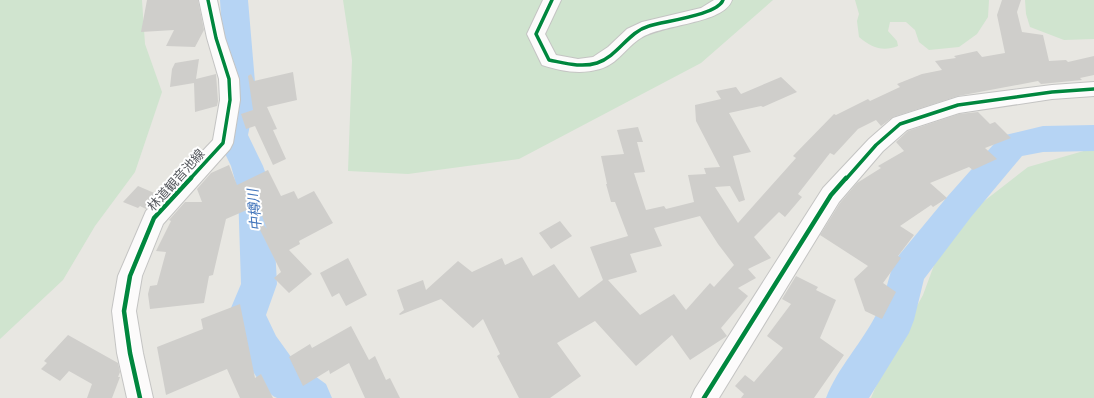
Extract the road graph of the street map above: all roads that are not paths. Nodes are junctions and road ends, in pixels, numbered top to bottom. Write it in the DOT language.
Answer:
graph roads {
  1 [pos="208,0"];
  2 [pos="552,0"];
  3 [pos="723,0"];
  4 [pos="1094,89"];
  5 [pos="140,398"];
  6 [pos="704,398"];
  1 -- 5 [label="street, 林道観音池線"];
  2 -- 3 [label="street"];
  4 -- 6 [label="street"];
}
